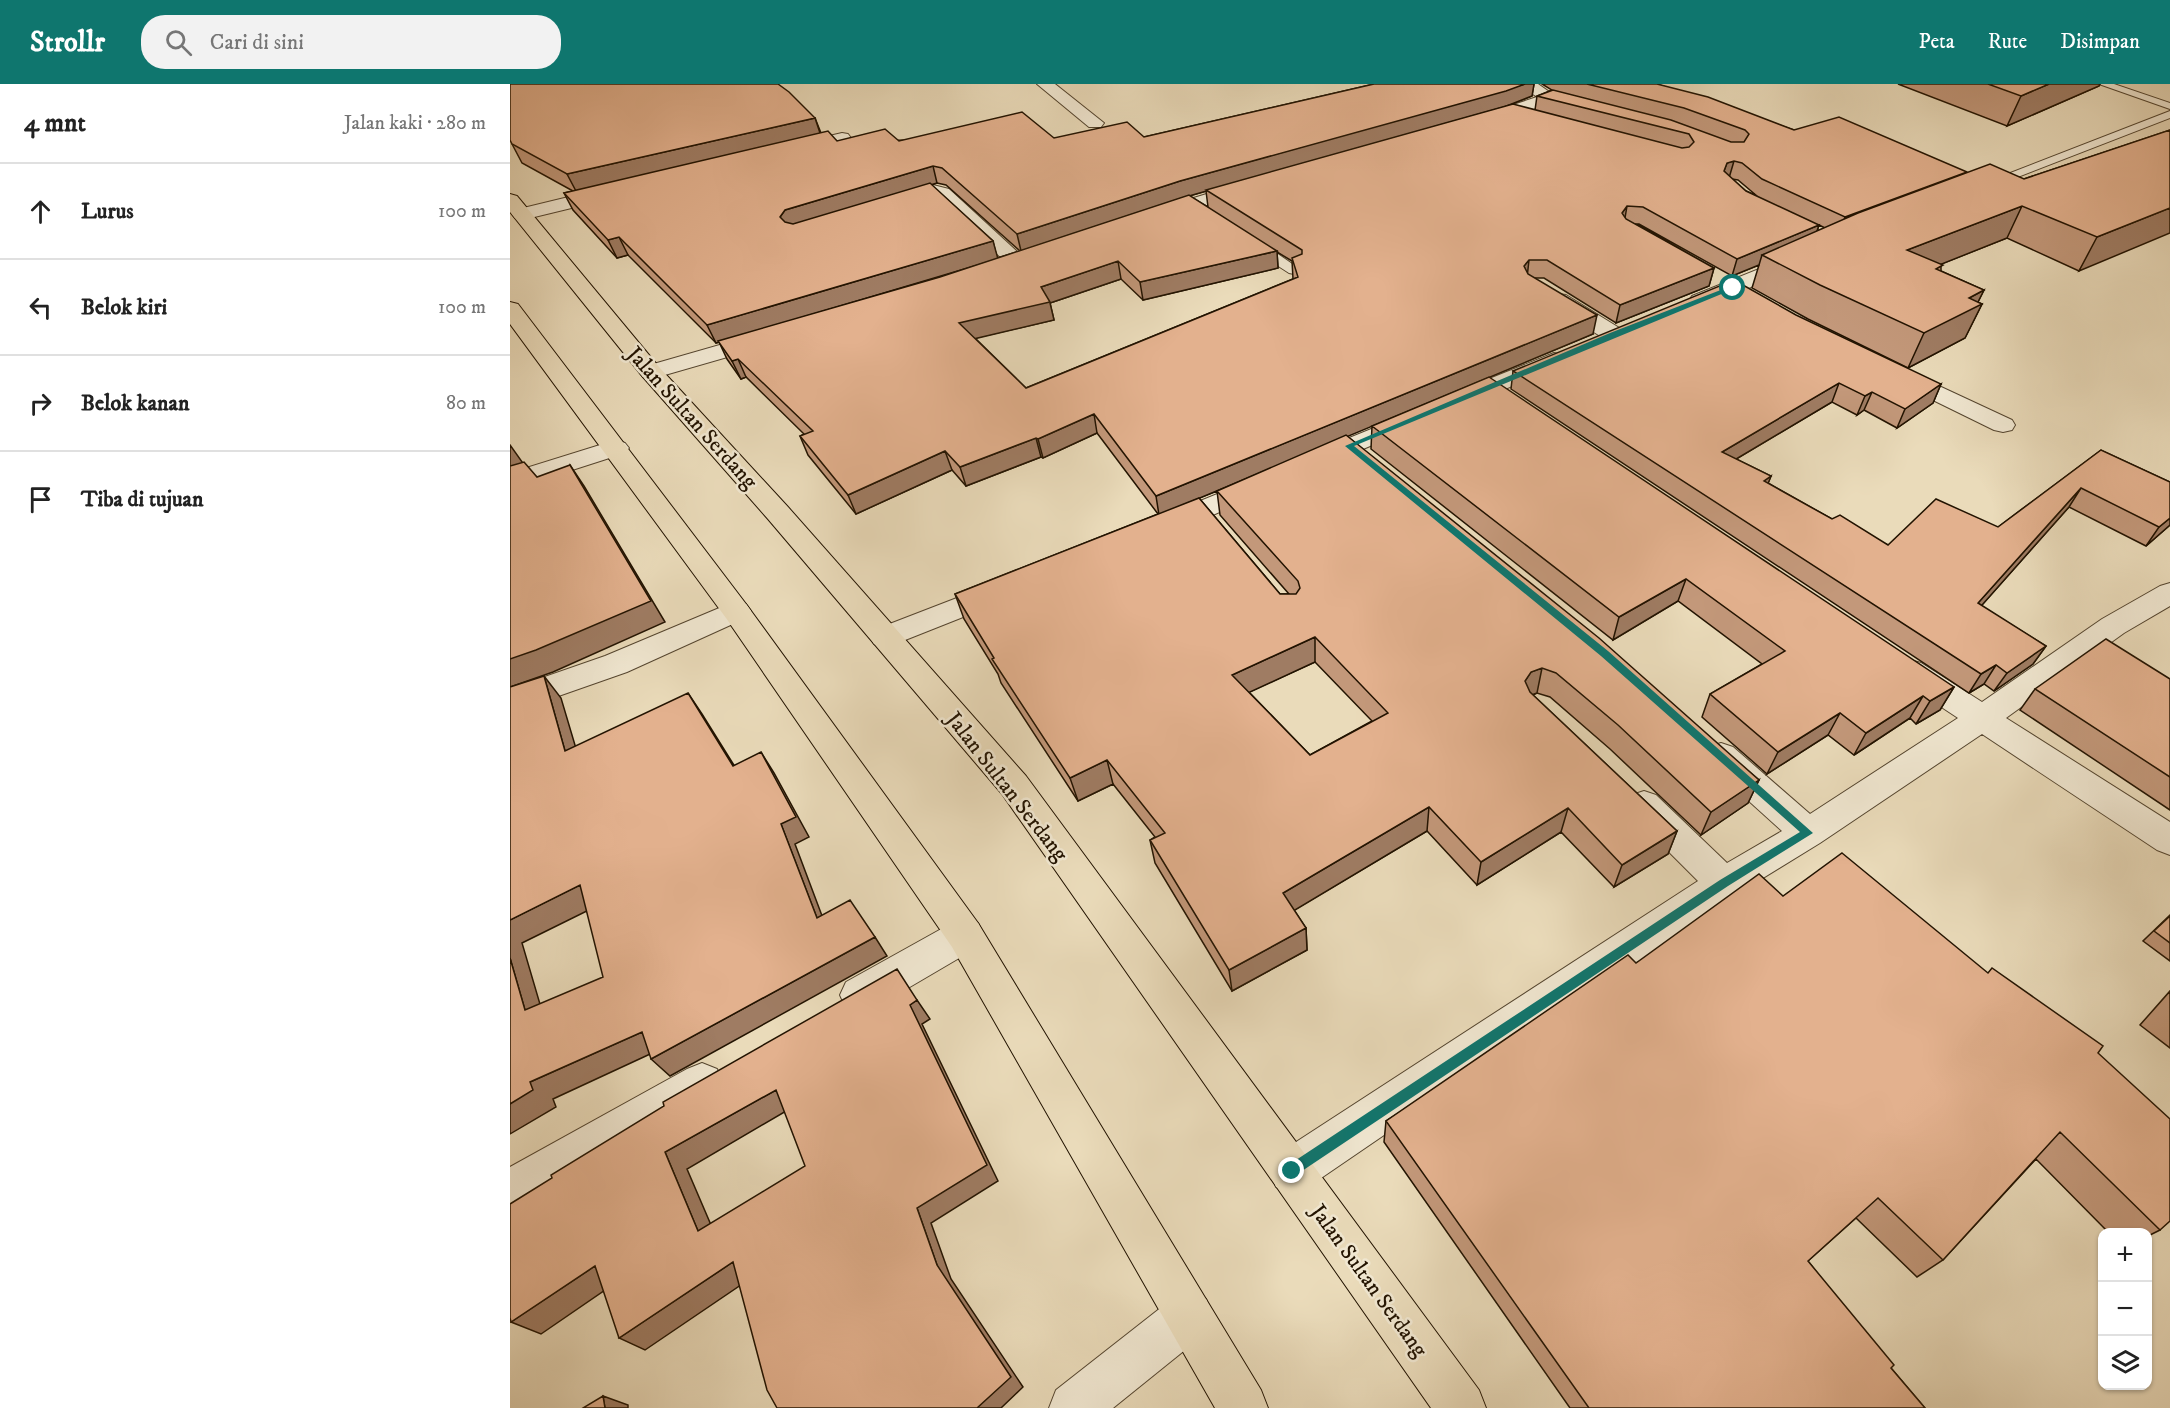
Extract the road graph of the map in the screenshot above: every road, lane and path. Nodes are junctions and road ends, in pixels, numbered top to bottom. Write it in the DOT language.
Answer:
graph roads {
  1 [pos="1045,84"];
  2 [pos="1527,84"];
  3 [pos="2104,84"];
  4 [pos="2170,106"];
  5 [pos="1511,113"];
  6 [pos="2170,114"];
  7 [pos="1538,120"];
  8 [pos="1095,123"];
  9 [pos="1466,126"];
  10 [pos="842,138"];
  11 [pos="773,154"];
  12 [pos="1266,182"];
  13 [pos="636,187"];
  14 [pos="1974,189"];
  15 [pos="1190,204"];
  16 [pos="516,207"];
  17 [pos="877,208"];
  18 [pos="1209,216"];
  19 [pos="1134,223"];
  20 [pos="1247,240"];
  21 [pos="1815,252"];
  22 [pos="1038,255"];
  23 [pos="1294,270"];
  24 [pos="1545,291"];
  25 [pos="510,309"];
  26 [pos="1679,309"];
  27 [pos="789,332"];
  28 [pos="1876,363"];
  29 [pos="651,372"];
  30 [pos="1489,388"];
  31 [pos="1519,408"];
  32 [pos="2003,425"];
  33 [pos="1349,446"];
  34 [pos="616,448"];
  35 [pos="1376,468"];
  36 [pos="510,482"];
  37 [pos="1148,532"];
  38 [pos="1028,580"];
  39 [pos="2170,593"];
  40 [pos="736,611"];
  41 [pos="885,637"];
  42 [pos="1893,659"];
  43 [pos="510,700"];
  44 [pos="1981,719"];
  45 [pos="1702,739"];
  46 [pos="1623,784"];
  47 [pos="1808,833"];
  48 [pos="2170,840"];
  49 [pos="1724,883"];
  50 [pos="965,935"];
  51 [pos="831,1011"];
  52 [pos="738,1063"];
  53 [pos="1292,1171"];
  54 [pos="510,1191"];
  55 [pos="1189,1316"];
  56 [pos="1074,1408"];
  57 [pos="1243,1408"];
  58 [pos="1461,1408"];
  1 -- 8 [label="street"];
  2 -- 5 [label="street"];
  3 -- 4 [label="lane"];
  5 -- 7 [label="street"];
  5 -- 9 [label="street"];
  6 -- 14 [label="lane"];
  10 -- 11 [label="street"];
  12 -- 15 [label="street"];
  13 -- 16 [label="street"];
  15 -- 18 [label="lane"];
  15 -- 19 [label="street"];
  16 -- 29 [label="highway, Jalan Sultan Serdang"];
  17 -- 22 [label="street"];
  20 -- 23 [label="lane"];
  21 -- 26 [label="street"];
  24 -- 30 [label="street"];
  25 -- 34 [label="highway"];
  27 -- 29 [label="street"];
  28 -- 32 [label="street"];
  29 -- 41 [label="highway, Jalan Sultan Serdang"];
  30 -- 31 [label="street"];
  30 -- 33 [label="street"];
  33 -- 35 [label="street"];
  33 -- 37 [label="street"];
  34 -- 36 [label="street"];
  34 -- 40 [label="highway"];
  38 -- 41 [label="street"];
  39 -- 44 [label="street"];
  40 -- 43 [label="street"];
  40 -- 50 [label="highway"];
  41 -- 53 [label="highway, Jalan Sultan Serdang"];
  42 -- 44 [label="street"];
  44 -- 47 [label="street"];
  44 -- 48 [label="street"];
  45 -- 47 [label="street"];
  46 -- 49 [label="street"];
  47 -- 49 [label="street"];
  49 -- 53 [label="street"];
  50 -- 51 [label="street"];
  50 -- 55 [label="highway"];
  52 -- 54 [label="street"];
  53 -- 58 [label="highway, Jalan Sultan Serdang"];
  55 -- 56 [label="street"];
  55 -- 57 [label="highway"];
}
